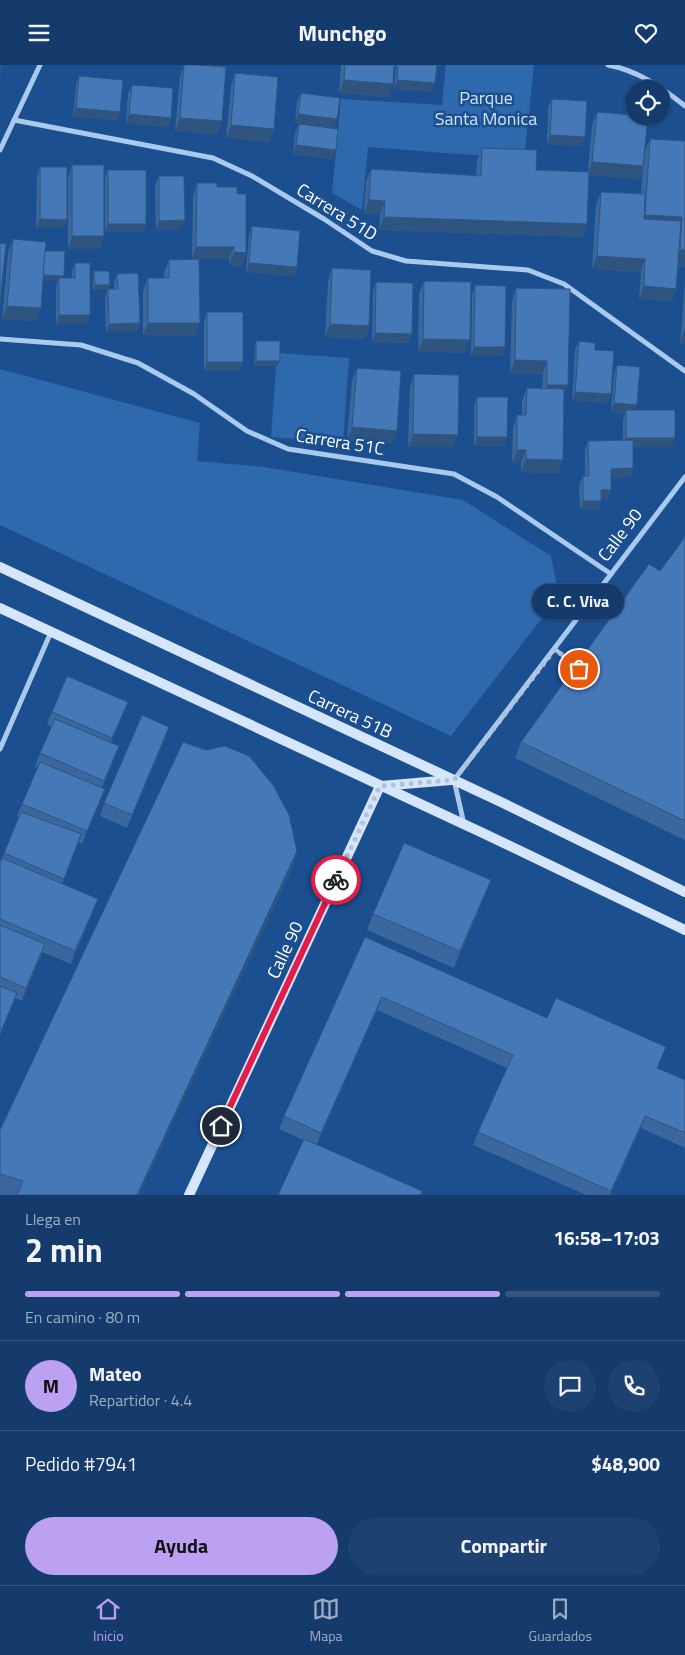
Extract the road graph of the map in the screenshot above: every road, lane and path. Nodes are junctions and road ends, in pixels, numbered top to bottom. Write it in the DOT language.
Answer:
graph roads {
  1 [pos="40,65"];
  2 [pos="608,65"];
  3 [pos="685,105"];
  4 [pos="14,120"];
  5 [pos="0,150"];
  6 [pos="0,339"];
  7 [pos="685,371"];
  8 [pos="685,477"];
  9 [pos="0,567"];
  10 [pos="611,574"];
  11 [pos="590,601"];
  12 [pos="0,608"];
  13 [pos="613,621"];
  14 [pos="51,631"];
  15 [pos="555,649"];
  16 [pos="579,669"];
  17 [pos="0,749"];
  18 [pos="454,780"];
  19 [pos="380,786"];
  20 [pos="464,824"];
  21 [pos="685,892"];
  22 [pos="685,930"];
  23 [pos="189,1195"];
  1 -- 4 [label="street"];
  2 -- 3 [label="street"];
  4 -- 5 [label="street"];
  4 -- 7 [label="street, Carrera 51D"];
  6 -- 10 [label="street, Carrera 51C"];
  8 -- 10 [label="street, Calle 90"];
  9 -- 18 [label="main road, Carrera 51B"];
  10 -- 11 [label="street, Calle 90"];
  11 -- 13 [label="lane"];
  11 -- 15 [label="street, Calle 90"];
  12 -- 14 [label="main road"];
  14 -- 17 [label="street"];
  14 -- 19 [label="main road"];
  15 -- 16 [label="lane"];
  15 -- 18 [label="street, Calle 90"];
  18 -- 19 [label="main road"];
  18 -- 20 [label="street"];
  18 -- 21 [label="main road, Carrera 51B"];
  19 -- 20 [label="main road"];
  19 -- 23 [label="main road, Calle 90"];
  20 -- 22 [label="main road"];
}
